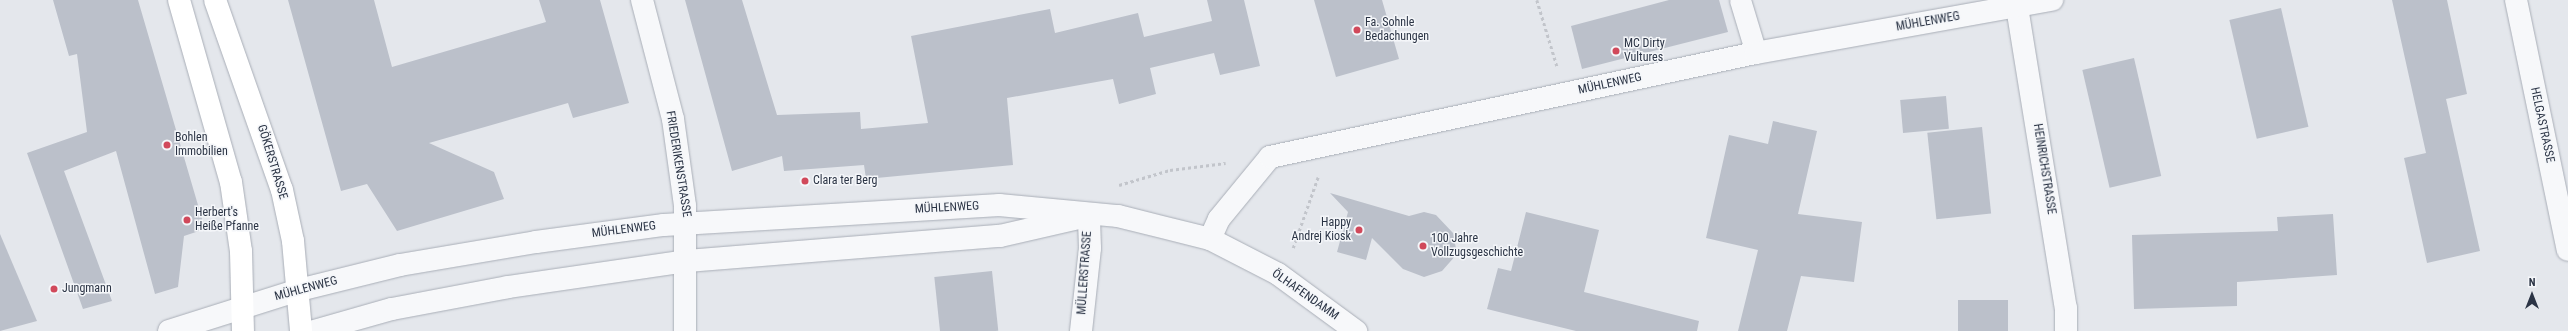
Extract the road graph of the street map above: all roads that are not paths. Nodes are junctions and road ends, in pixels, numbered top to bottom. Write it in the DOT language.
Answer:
graph roads {
  1 [pos="179,0"];
  2 [pos="215,0"];
  3 [pos="642,0"];
  4 [pos="1740,0"];
  5 [pos="2052,0"];
  6 [pos="2516,0"];
  7 [pos="2017,6"];
  8 [pos="1756,53"];
  9 [pos="1089,216"];
  10 [pos="687,224"];
  11 [pos="1210,239"];
  12 [pos="2568,250"];
  13 [pos="1254,260"];
  14 [pos="687,261"];
  15 [pos="299,290"];
  16 [pos="244,306"];
  17 [pos="170,331"];
  18 [pos="243,331"];
  19 [pos="301,331"];
  20 [pos="314,331"];
  21 [pos="685,331"];
  22 [pos="1081,331"];
  23 [pos="1356,331"];
  24 [pos="2066,331"];
  1 -- 16 [label="main road"];
  2 -- 15 [label="main road, GÖKERSTRASSE"];
  3 -- 10 [label="street, FRIEDERIKENSTRASSE"];
  4 -- 8 [label="lane"];
  5 -- 7 [label="street, MÜHLENWEG"];
  6 -- 12 [label="street, HELGASTRASSE"];
  7 -- 8 [label="street, MÜHLENWEG"];
  7 -- 24 [label="street, HEINRICHSTRASSE"];
  8 -- 11 [label="street, MÜHLENWEG"];
  9 -- 10 [label="street, MÜHLENWEG"];
  9 -- 11 [label="street, MÜHLENWEG"];
  9 -- 14 [label="street, MÜHLENWEG"];
  9 -- 22 [label="street, MÜLLERSTRASSE"];
  10 -- 14 [label="street, FRIEDERIKENSTRASSE"];
  10 -- 15 [label="street, MÜHLENWEG"];
  11 -- 13 [label="street, MÜHLENWEG"];
  13 -- 23 [label="street, ÖLHAFENDAMM"];
  14 -- 20 [label="street, MÜHLENWEG"];
  14 -- 21 [label="street, FRIEDERIKENSTRASSE"];
  15 -- 16 [label="street, MÜHLENWEG"];
  15 -- 19 [label="main road, GÖKERSTRASSE"];
  16 -- 17 [label="street, MÜHLENWEG"];
  16 -- 18 [label="main road"];
}
